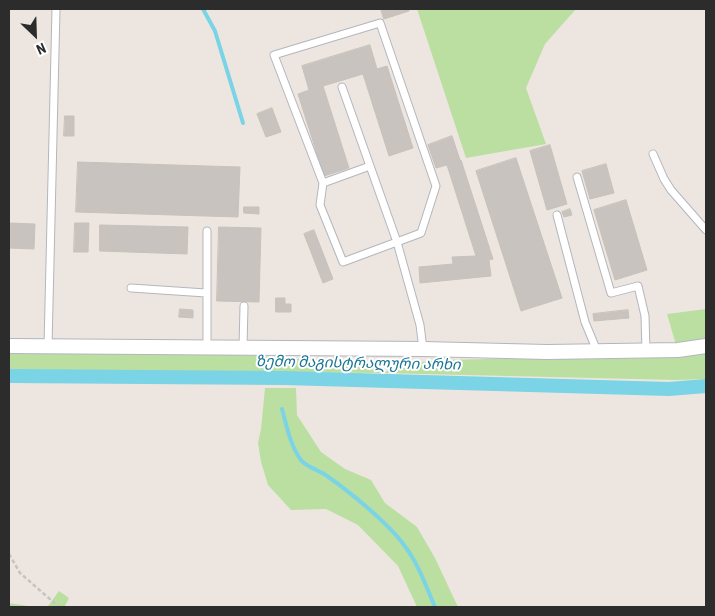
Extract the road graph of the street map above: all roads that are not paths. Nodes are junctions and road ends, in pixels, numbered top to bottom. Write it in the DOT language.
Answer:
graph roads {
  1 [pos="56,9"];
  2 [pos="342,87"];
  3 [pos="653,154"];
  4 [pos="370,166"];
  5 [pos="577,177"];
  6 [pos="323,183"];
  7 [pos="557,215"];
  8 [pos="706,230"];
  9 [pos="207,231"];
  10 [pos="397,242"];
  11 [pos="131,288"];
  12 [pos="206,293"];
  13 [pos="244,306"];
  14 [pos="9,346"];
  15 [pos="48,346"];
  16 [pos="706,346"];
  17 [pos="207,347"];
  18 [pos="243,348"];
  19 [pos="423,349"];
  20 [pos="646,351"];
  21 [pos="597,352"];
  1 -- 15 [label="lane"];
  2 -- 4 [label="lane"];
  3 -- 8 [label="lane"];
  4 -- 6 [label="lane"];
  4 -- 10 [label="lane"];
  5 -- 20 [label="lane"];
  6 -- 10 [label="lane"];
  6 -- 10 [label="lane"];
  7 -- 21 [label="lane"];
  9 -- 12 [label="lane"];
  10 -- 19 [label="lane"];
  11 -- 12 [label="lane"];
  12 -- 17 [label="lane"];
  13 -- 18 [label="lane"];
  14 -- 15 [label="street"];
  15 -- 17 [label="street"];
  16 -- 20 [label="street"];
  17 -- 18 [label="street"];
  18 -- 19 [label="street"];
  19 -- 21 [label="street"];
  20 -- 21 [label="street"];
}
